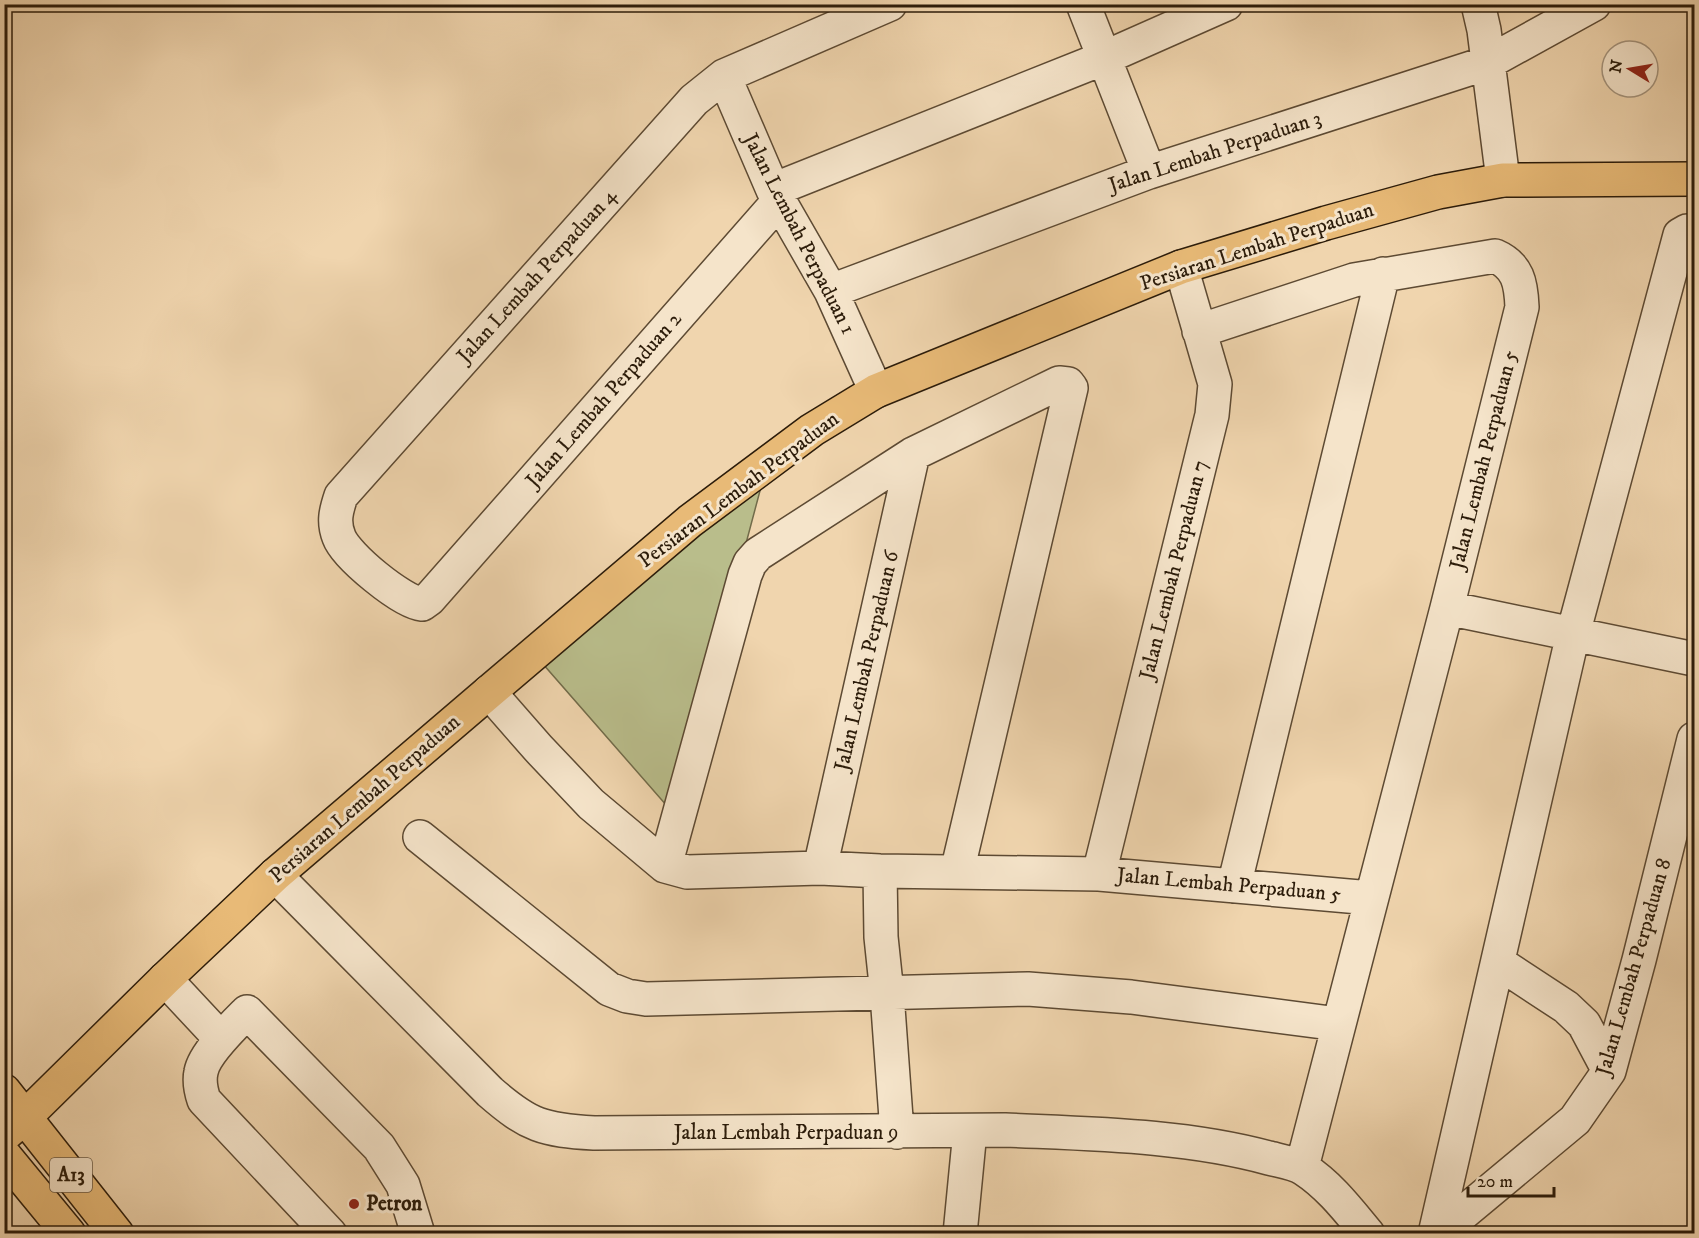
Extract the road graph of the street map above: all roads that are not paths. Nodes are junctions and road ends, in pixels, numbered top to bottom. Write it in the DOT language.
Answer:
graph roads {
  1 [pos="890,4"];
  2 [pos="1083,4"];
  3 [pos="1226,4"];
  4 [pos="1478,4"];
  5 [pos="1594,4"];
  6 [pos="1104,58"];
  7 [pos="1487,63"];
  8 [pos="724,76"];
  9 [pos="1149,172"];
  10 [pos="1695,178"];
  11 [pos="1503,180"];
  12 [pos="776,195"];
  13 [pos="1695,231"];
  14 [pos="1181,267"];
  15 [pos="1383,274"];
  16 [pos="831,291"];
  17 [pos="1199,331"];
  18 [pos="876,391"];
  19 [pos="914,454"];
  20 [pos="429,599"];
  21 [pos="1447,608"];
  22 [pos="1573,634"];
  23 [pos="1695,659"];
  24 [pos="489,692"];
  25 [pos="1695,739"];
  26 [pos="420,837"];
  27 [pos="665,866"];
  28 [pos="820,868"];
  29 [pos="880,871"];
  30 [pos="957,872"];
  31 [pos="1099,874"];
  32 [pos="275,875"];
  33 [pos="1234,886"];
  34 [pos="1371,898"];
  35 [pos="1499,963"];
  36 [pos="165,979"];
  37 [pos="887,994"];
  38 [pos="1338,1024"];
  39 [pos="221,1039"];
  40 [pos="1609,1071"];
  41 [pos="4,1092"];
  42 [pos="15,1126"];
  43 [pos="969,1131"];
  44 [pos="897,1132"];
  45 [pos="4,1155"];
  46 [pos="1302,1167"];
  47 [pos="69,1233"];
  48 [pos="117,1233"];
  49 [pos="330,1233"];
  50 [pos="417,1233"];
  51 [pos="960,1233"];
  52 [pos="1368,1233"];
  53 [pos="1437,1233"];
  1 -- 8 [label="street, Jalan Lembah Perpaduan 4"];
  2 -- 6 [label="street"];
  3 -- 6 [label="street"];
  4 -- 7 [label="street"];
  5 -- 7 [label="street, Jalan Lembah Perpaduan 3"];
  6 -- 9 [label="street"];
  6 -- 12 [label="street"];
  7 -- 9 [label="street, Jalan Lembah Perpaduan 3"];
  7 -- 11 [label="street"];
  8 -- 12 [label="street, Jalan Lembah Perpaduan 1"];
  8 -- 20 [label="street, Jalan Lembah Perpaduan 4"];
  9 -- 16 [label="street, Jalan Lembah Perpaduan 3"];
  10 -- 11 [label="main road, Persiaran Lembah Perpaduan"];
  11 -- 14 [label="main road, Persiaran Lembah Perpaduan"];
  12 -- 16 [label="street, Jalan Lembah Perpaduan 1"];
  12 -- 20 [label="street, Jalan Lembah Perpaduan 2"];
  13 -- 22 [label="street"];
  14 -- 17 [label="street, Jalan Lembah Perpaduan 7"];
  14 -- 18 [label="main road, Persiaran Lembah Perpaduan"];
  15 -- 17 [label="street"];
  15 -- 21 [label="street, Jalan Lembah Perpaduan 5"];
  15 -- 33 [label="street"];
  16 -- 18 [label="street, Jalan Lembah Perpaduan 1"];
  17 -- 31 [label="street, Jalan Lembah Perpaduan 7"];
  18 -- 24 [label="main road, Persiaran Lembah Perpaduan"];
  19 -- 27 [label="street"];
  19 -- 28 [label="street, Jalan Lembah Perpaduan 6"];
  19 -- 30 [label="street"];
  21 -- 22 [label="street"];
  21 -- 34 [label="street, Jalan Lembah Perpaduan 5"];
  22 -- 23 [label="street"];
  22 -- 35 [label="street"];
  24 -- 27 [label="street, Jalan Lembah Perpaduan 5"];
  24 -- 32 [label="main road, Persiaran Lembah Perpaduan"];
  25 -- 40 [label="street, Jalan Lembah Perpaduan 8"];
  26 -- 37 [label="street"];
  27 -- 28 [label="street, Jalan Lembah Perpaduan 5"];
  28 -- 29 [label="street, Jalan Lembah Perpaduan 5"];
  29 -- 30 [label="street, Jalan Lembah Perpaduan 5"];
  29 -- 37 [label="street"];
  30 -- 31 [label="street, Jalan Lembah Perpaduan 5"];
  31 -- 33 [label="street, Jalan Lembah Perpaduan 5"];
  32 -- 36 [label="main road, Persiaran Lembah Perpaduan"];
  32 -- 44 [label="street, Jalan Lembah Perpaduan 9"];
  33 -- 34 [label="street, Jalan Lembah Perpaduan 5"];
  34 -- 38 [label="street"];
  35 -- 40 [label="street"];
  35 -- 53 [label="street"];
  36 -- 39 [label="street"];
  36 -- 42 [label="main road, Persiaran Lembah Perpaduan"];
  37 -- 38 [label="street"];
  37 -- 44 [label="street"];
  38 -- 46 [label="street"];
  39 -- 49 [label="street"];
  39 -- 50 [label="street"];
  40 -- 53 [label="street, Jalan Lembah Perpaduan 8"];
  41 -- 42 [label="main road, A13"];
  42 -- 48 [label="main road, A13"];
  43 -- 44 [label="street, Jalan Lembah Perpaduan 9"];
  43 -- 46 [label="street, Jalan Lembah Perpaduan 9"];
  43 -- 51 [label="street"];
  45 -- 47 [label="main road, A13"];
  46 -- 52 [label="street, Jalan Lembah Perpaduan 9"];
}
